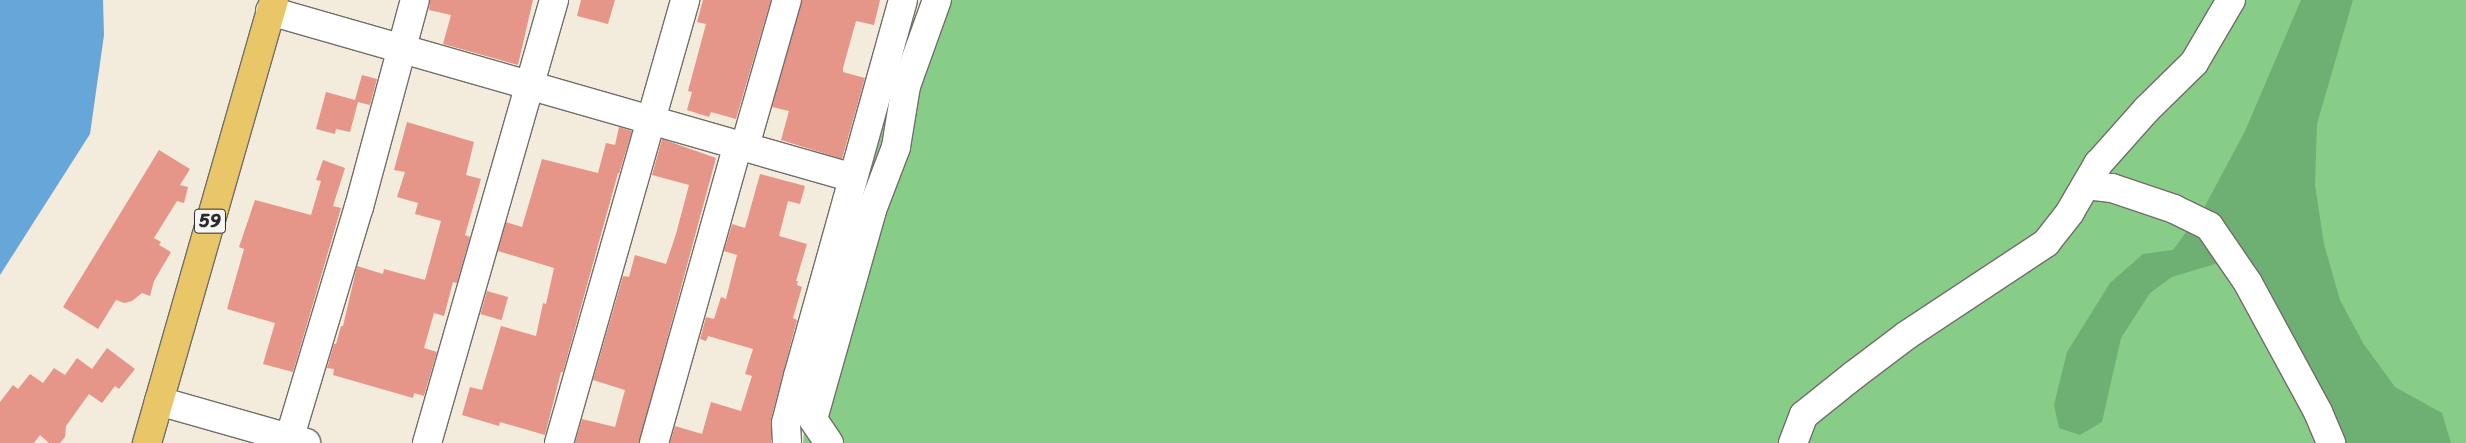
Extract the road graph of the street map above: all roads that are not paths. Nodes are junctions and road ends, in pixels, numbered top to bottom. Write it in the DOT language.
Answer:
graph roads {
  1 [pos="415,0"];
  2 [pos="554,0"];
  3 [pos="685,0"];
  4 [pos="787,0"];
  5 [pos="904,0"];
  6 [pos="937,0"];
  7 [pos="2231,0"];
  8 [pos="272,6"];
  9 [pos="402,48"];
  10 [pos="530,85"];
  11 [pos="651,118"];
  12 [pos="742,145"];
  13 [pos="853,178"];
  14 [pos="2086,185"];
  15 [pos="159,402"];
  16 [pos="295,441"];
  17 [pos="147,443"];
  18 [pos="427,443"];
  19 [pos="559,443"];
  20 [pos="654,443"];
  21 [pos="787,443"];
  22 [pos="829,443"];
  23 [pos="1793,443"];
  24 [pos="2331,443"];
  1 -- 9 [label="street"];
  2 -- 10 [label="street"];
  3 -- 11 [label="street"];
  4 -- 12 [label="street"];
  5 -- 13 [label="street"];
  6 -- 22 [label="street"];
  7 -- 14 [label="street"];
  8 -- 9 [label="street"];
  8 -- 15 [label="main road, 59"];
  9 -- 10 [label="street"];
  9 -- 16 [label="street"];
  10 -- 11 [label="street"];
  10 -- 18 [label="street"];
  11 -- 12 [label="street"];
  11 -- 19 [label="street"];
  12 -- 13 [label="street"];
  12 -- 20 [label="street"];
  13 -- 21 [label="street"];
  14 -- 23 [label="street"];
  14 -- 24 [label="street"];
  15 -- 16 [label="street"];
  15 -- 17 [label="main road, 59"];
}
